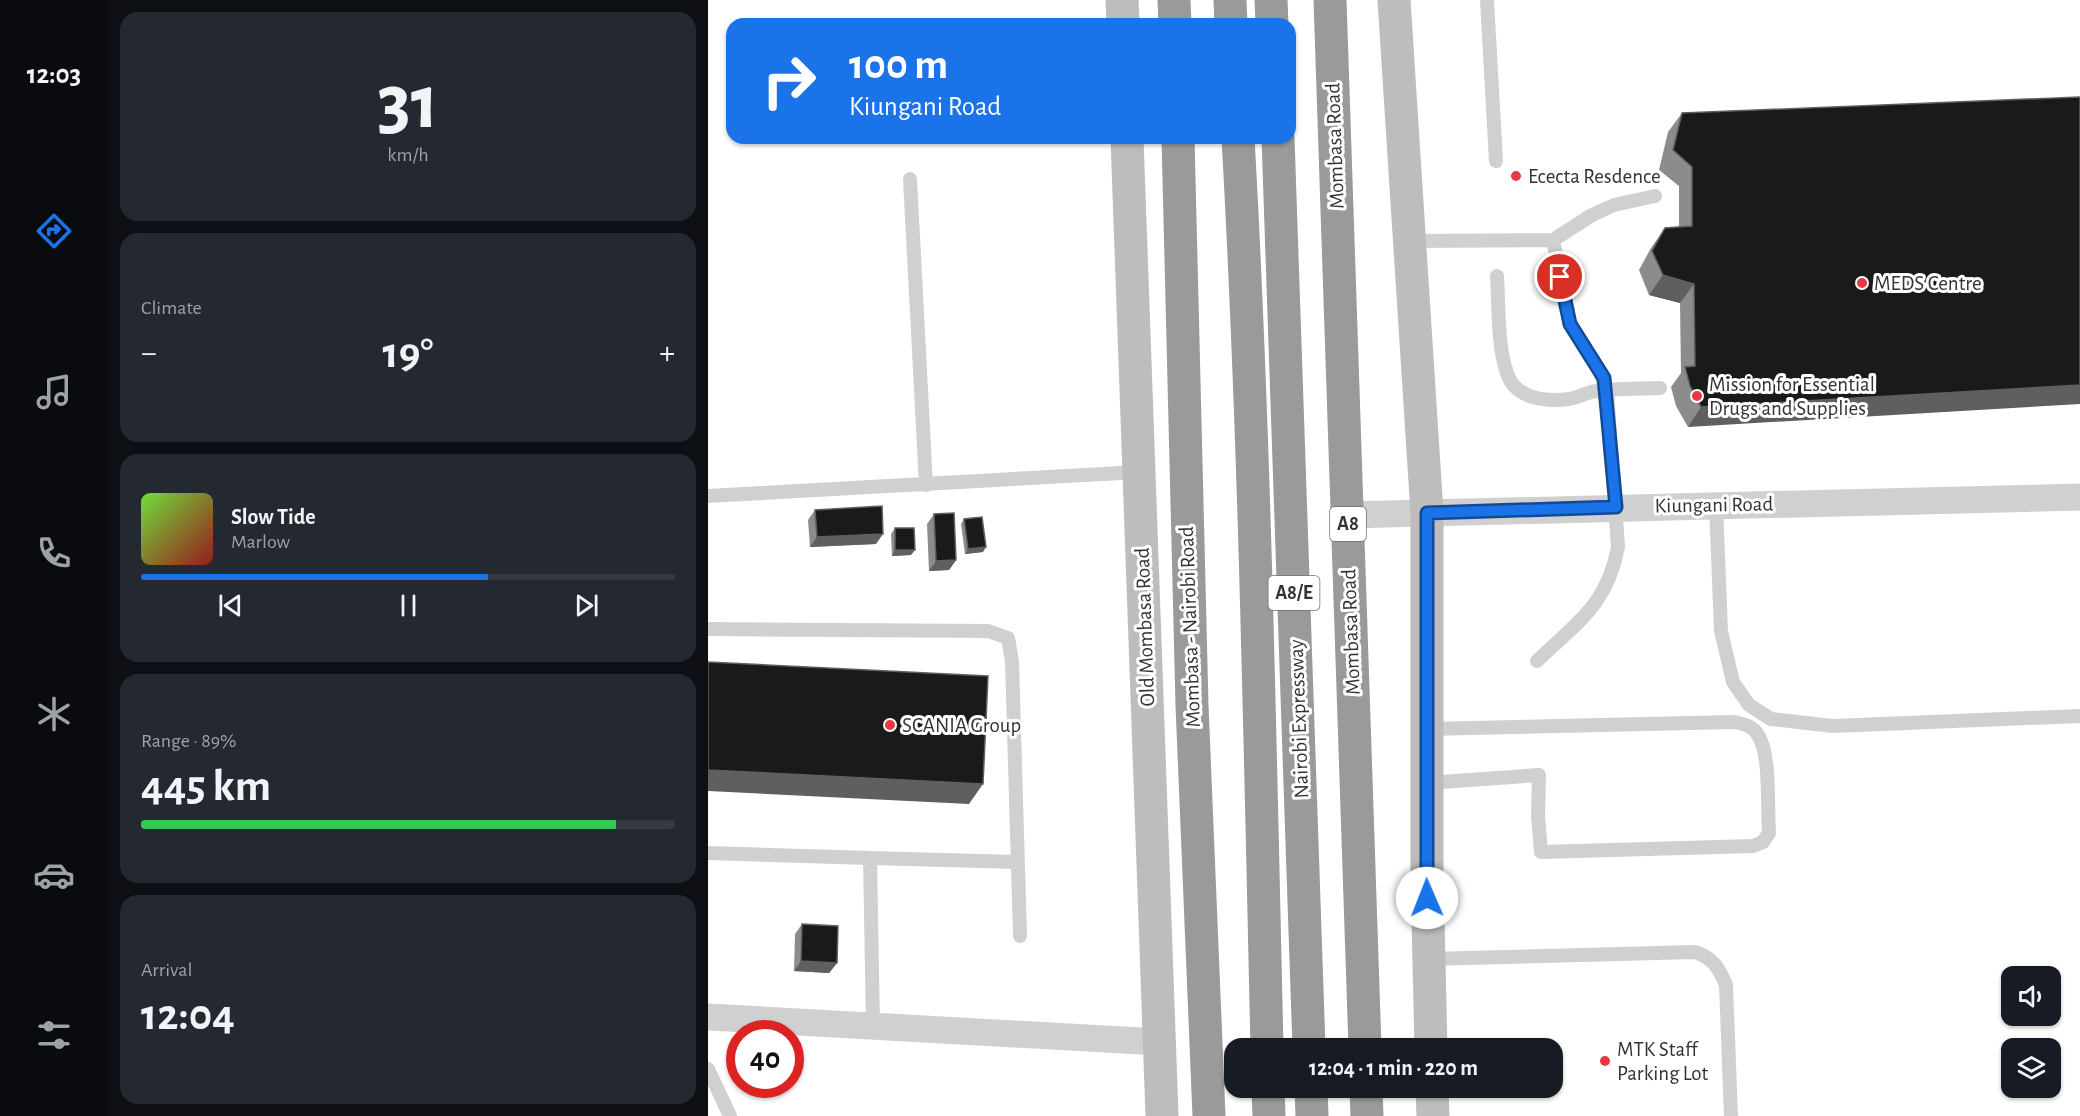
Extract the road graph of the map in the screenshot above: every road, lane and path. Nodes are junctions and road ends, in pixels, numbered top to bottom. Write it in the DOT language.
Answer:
graph roads {
  1 [pos="1122,0"];
  2 [pos="1174,0"];
  3 [pos="1230,0"];
  4 [pos="1271,0"];
  5 [pos="1330,0"];
  6 [pos="1394,0"];
  7 [pos="1487,0"];
  8 [pos="1122,18"];
  9 [pos="1175,18"];
  10 [pos="1231,18"];
  11 [pos="1272,18"];
  12 [pos="1127,144"];
  13 [pos="1178,144"];
  14 [pos="1238,144"];
  15 [pos="1278,144"];
  16 [pos="1496,161"];
  17 [pos="910,179"];
  18 [pos="1655,196"];
  19 [pos="1553,240"];
  20 [pos="1409,241"];
  21 [pos="1497,276"];
  22 [pos="1660,388"];
  23 [pos="1607,391"];
  24 [pos="1139,472"];
  25 [pos="926,485"];
  26 [pos="708,496"];
  27 [pos="2080,497"];
  28 [pos="1716,505"];
  29 [pos="1616,507"];
  30 [pos="1427,513"];
  31 [pos="1347,514"];
  32 [pos="708,629"];
  33 [pos="1537,661"];
  34 [pos="2080,716"];
  35 [pos="1427,729"];
  36 [pos="1427,783"];
  37 [pos="708,853"];
  38 [pos="870,858"];
  39 [pos="1018,862"];
  40 [pos="1020,936"];
  41 [pos="1428,959"];
  42 [pos="708,1017"];
  43 [pos="873,1026"];
  44 [pos="1267,1038"];
  45 [pos="1309,1038"];
  46 [pos="1365,1038"];
  47 [pos="1431,1038"];
  48 [pos="1159,1042"];
  49 [pos="708,1069"];
  50 [pos="1268,1098"];
  51 [pos="1311,1098"];
  52 [pos="1366,1098"];
  53 [pos="1432,1098"];
  54 [pos="730,1116"];
  55 [pos="1162,1116"];
  56 [pos="1209,1116"];
  57 [pos="1269,1116"];
  58 [pos="1312,1116"];
  59 [pos="1367,1116"];
  60 [pos="1433,1116"];
  61 [pos="1731,1116"];
  1 -- 8 [label="street"];
  2 -- 9 [label="highway"];
  3 -- 10 [label="highway"];
  4 -- 11 [label="highway"];
  5 -- 31 [label="highway, Mombasa Road / A8"];
  6 -- 20 [label="street"];
  7 -- 16 [label="lane"];
  12 -- 24 [label="street, Old Mombasa Road"];
  13 -- 56 [label="highway, Mombasa - Nairobi Road"];
  14 -- 44 [label="highway, Nairobi Expressway / A8/E"];
  15 -- 45 [label="highway, Nairobi Expressway / A8/E"];
  17 -- 25 [label="lane"];
  18 -- 19 [label="lane"];
  19 -- 20 [label="lane"];
  19 -- 23 [label="lane"];
  20 -- 30 [label="street"];
  21 -- 23 [label="lane"];
  22 -- 23 [label="lane"];
  23 -- 29 [label="lane"];
  24 -- 25 [label="lane"];
  24 -- 48 [label="street, Old Mombasa Road"];
  25 -- 26 [label="lane"];
  27 -- 28 [label="street, Kiungani Road"];
  28 -- 29 [label="street, Kiungani Road"];
  28 -- 34 [label="lane"];
  29 -- 30 [label="street, Kiungani Road"];
  29 -- 33 [label="lane"];
  30 -- 31 [label="street, Kiungani Road"];
  30 -- 35 [label="street"];
  31 -- 46 [label="highway, Mombasa Road / A8"];
  32 -- 39 [label="lane"];
  35 -- 36 [label="street"];
  35 -- 36 [label="lane"];
  36 -- 41 [label="street"];
  37 -- 38 [label="lane"];
  38 -- 39 [label="lane"];
  38 -- 43 [label="lane"];
  39 -- 40 [label="lane"];
  41 -- 47 [label="street"];
  41 -- 61 [label="lane"];
  42 -- 43 [label="street"];
  43 -- 48 [label="street"];
  48 -- 55 [label="street, Old Mombasa Road"];
  49 -- 54 [label="lane"];
  50 -- 57 [label="highway"];
  51 -- 58 [label="highway"];
  52 -- 59 [label="highway"];
  53 -- 60 [label="street"];
}
